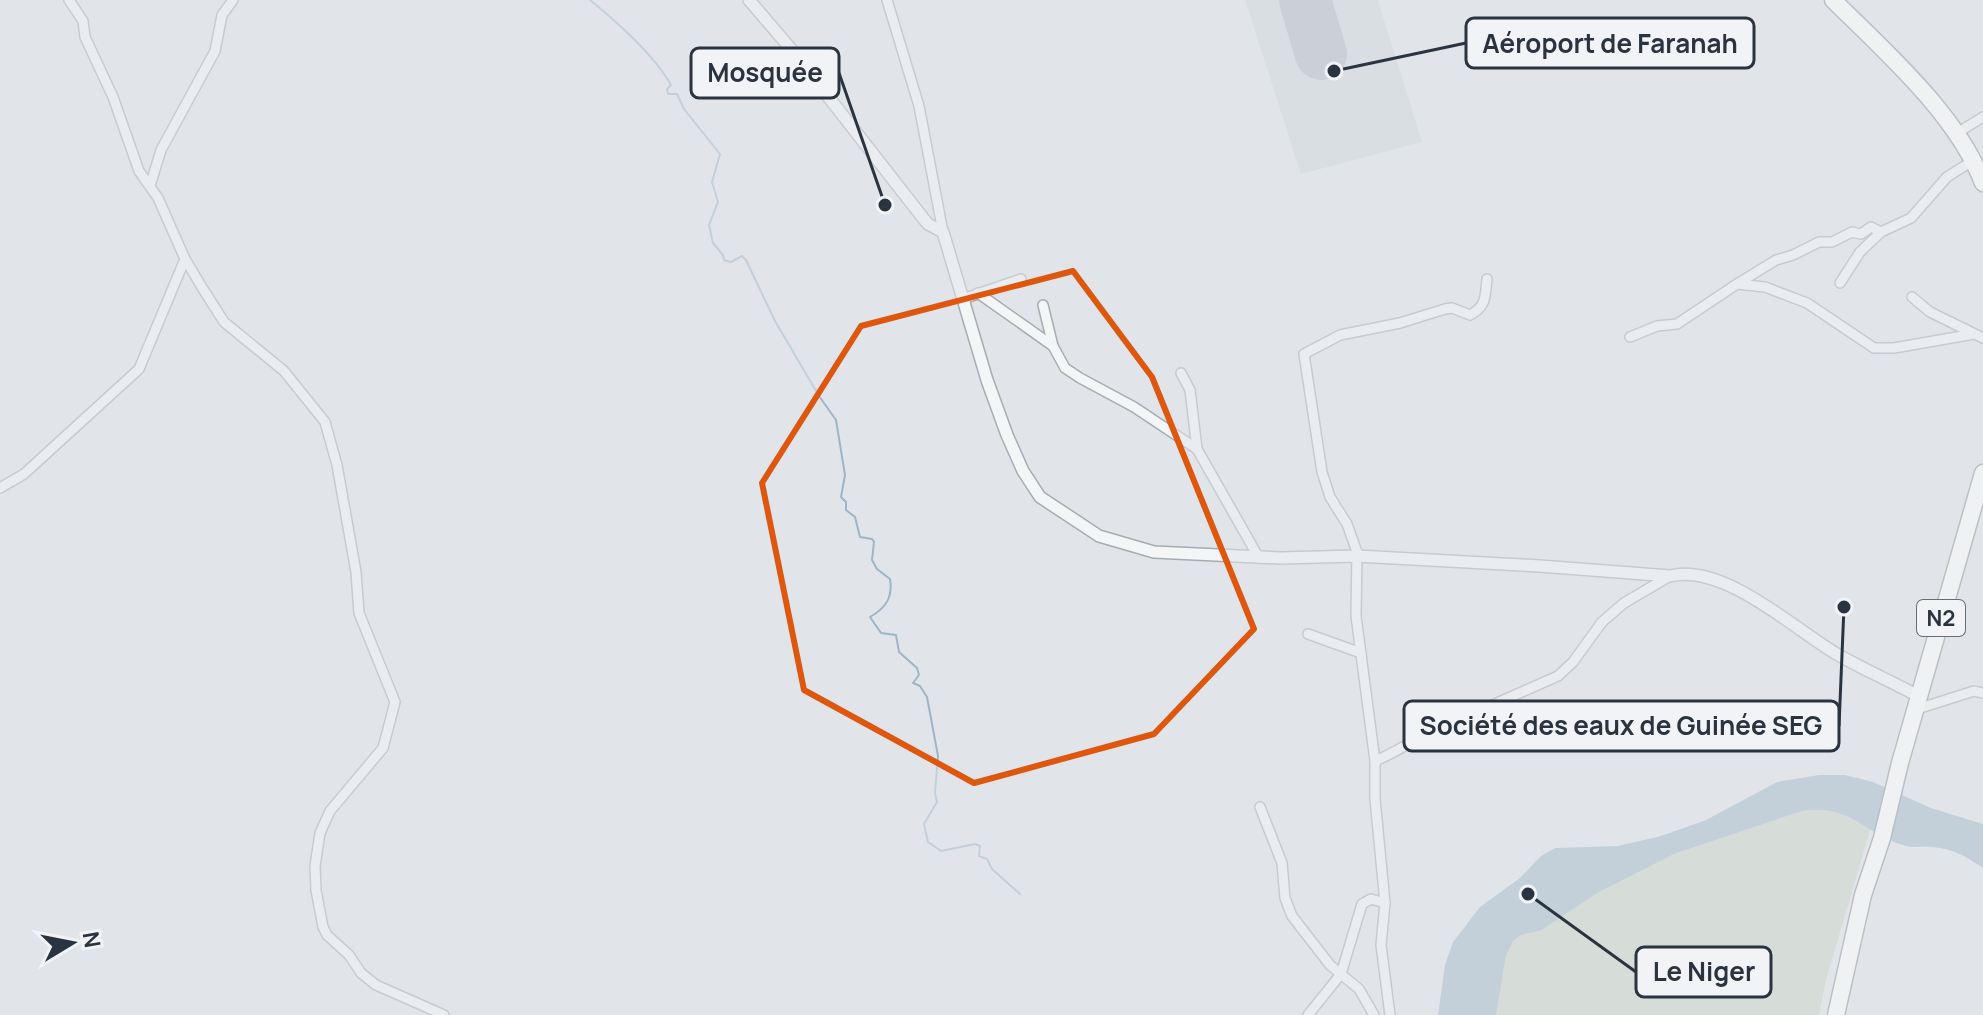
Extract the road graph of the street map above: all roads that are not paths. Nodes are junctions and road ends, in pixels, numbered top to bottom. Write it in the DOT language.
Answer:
graph roads {
  1 [pos="69,0"];
  2 [pos="233,0"];
  3 [pos="749,0"];
  4 [pos="887,0"];
  5 [pos="1833,0"];
  6 [pos="1983,117"];
  7 [pos="1957,133"];
  8 [pos="1974,160"];
  9 [pos="1983,183"];
  10 [pos="150,186"];
  11 [pos="943,232"];
  12 [pos="1881,232"];
  13 [pos="185,259"];
  14 [pos="1021,279"];
  15 [pos="1487,279"];
  16 [pos="1840,283"];
  17 [pos="1737,284"];
  18 [pos="978,293"];
  19 [pos="1912,297"];
  20 [pos="963,299"];
  21 [pos="1043,305"];
  22 [pos="1979,336"];
  23 [pos="1630,337"];
  24 [pos="1053,346"];
  25 [pos="1181,373"];
  26 [pos="1197,449"];
  27 [pos="1983,473"];
  28 [pos="0,488"];
  29 [pos="1357,556"];
  30 [pos="1259,558"];
  31 [pos="1670,576"];
  32 [pos="1308,634"];
  33 [pos="1361,653"];
  34 [pos="1983,693"];
  35 [pos="1916,703"];
  36 [pos="1375,761"];
  37 [pos="1260,807"];
  38 [pos="1385,903"];
  39 [pos="1341,974"];
  40 [pos="444,1015"];
  41 [pos="1308,1015"];
  42 [pos="1374,1015"];
  43 [pos="1390,1015"];
  44 [pos="1836,1015"];
  1 -- 10 [label="street"];
  2 -- 10 [label="street"];
  3 -- 11 [label="street"];
  4 -- 11 [label="street"];
  5 -- 7 [label="highway"];
  6 -- 7 [label="street"];
  7 -- 8 [label="highway"];
  8 -- 9 [label="highway"];
  8 -- 12 [label="street"];
  10 -- 13 [label="street"];
  11 -- 20 [label="street"];
  12 -- 16 [label="street"];
  12 -- 17 [label="street"];
  13 -- 28 [label="street"];
  13 -- 40 [label="street"];
  14 -- 18 [label="street"];
  15 -- 29 [label="street"];
  17 -- 22 [label="street"];
  17 -- 23 [label="street"];
  18 -- 20 [label="street"];
  18 -- 24 [label="street"];
  19 -- 22 [label="street"];
  20 -- 30 [label="street"];
  21 -- 24 [label="street"];
  24 -- 26 [label="street"];
  25 -- 26 [label="street"];
  26 -- 30 [label="street"];
  27 -- 35 [label="highway, N2"];
  29 -- 30 [label="street"];
  29 -- 31 [label="street"];
  29 -- 33 [label="street"];
  31 -- 35 [label="street"];
  31 -- 36 [label="street"];
  32 -- 33 [label="street"];
  33 -- 36 [label="street"];
  34 -- 35 [label="street"];
  35 -- 44 [label="highway, N2"];
  36 -- 38 [label="street"];
  37 -- 39 [label="street"];
  38 -- 39 [label="street"];
  38 -- 43 [label="street"];
  39 -- 41 [label="street"];
  39 -- 42 [label="street"];
}
